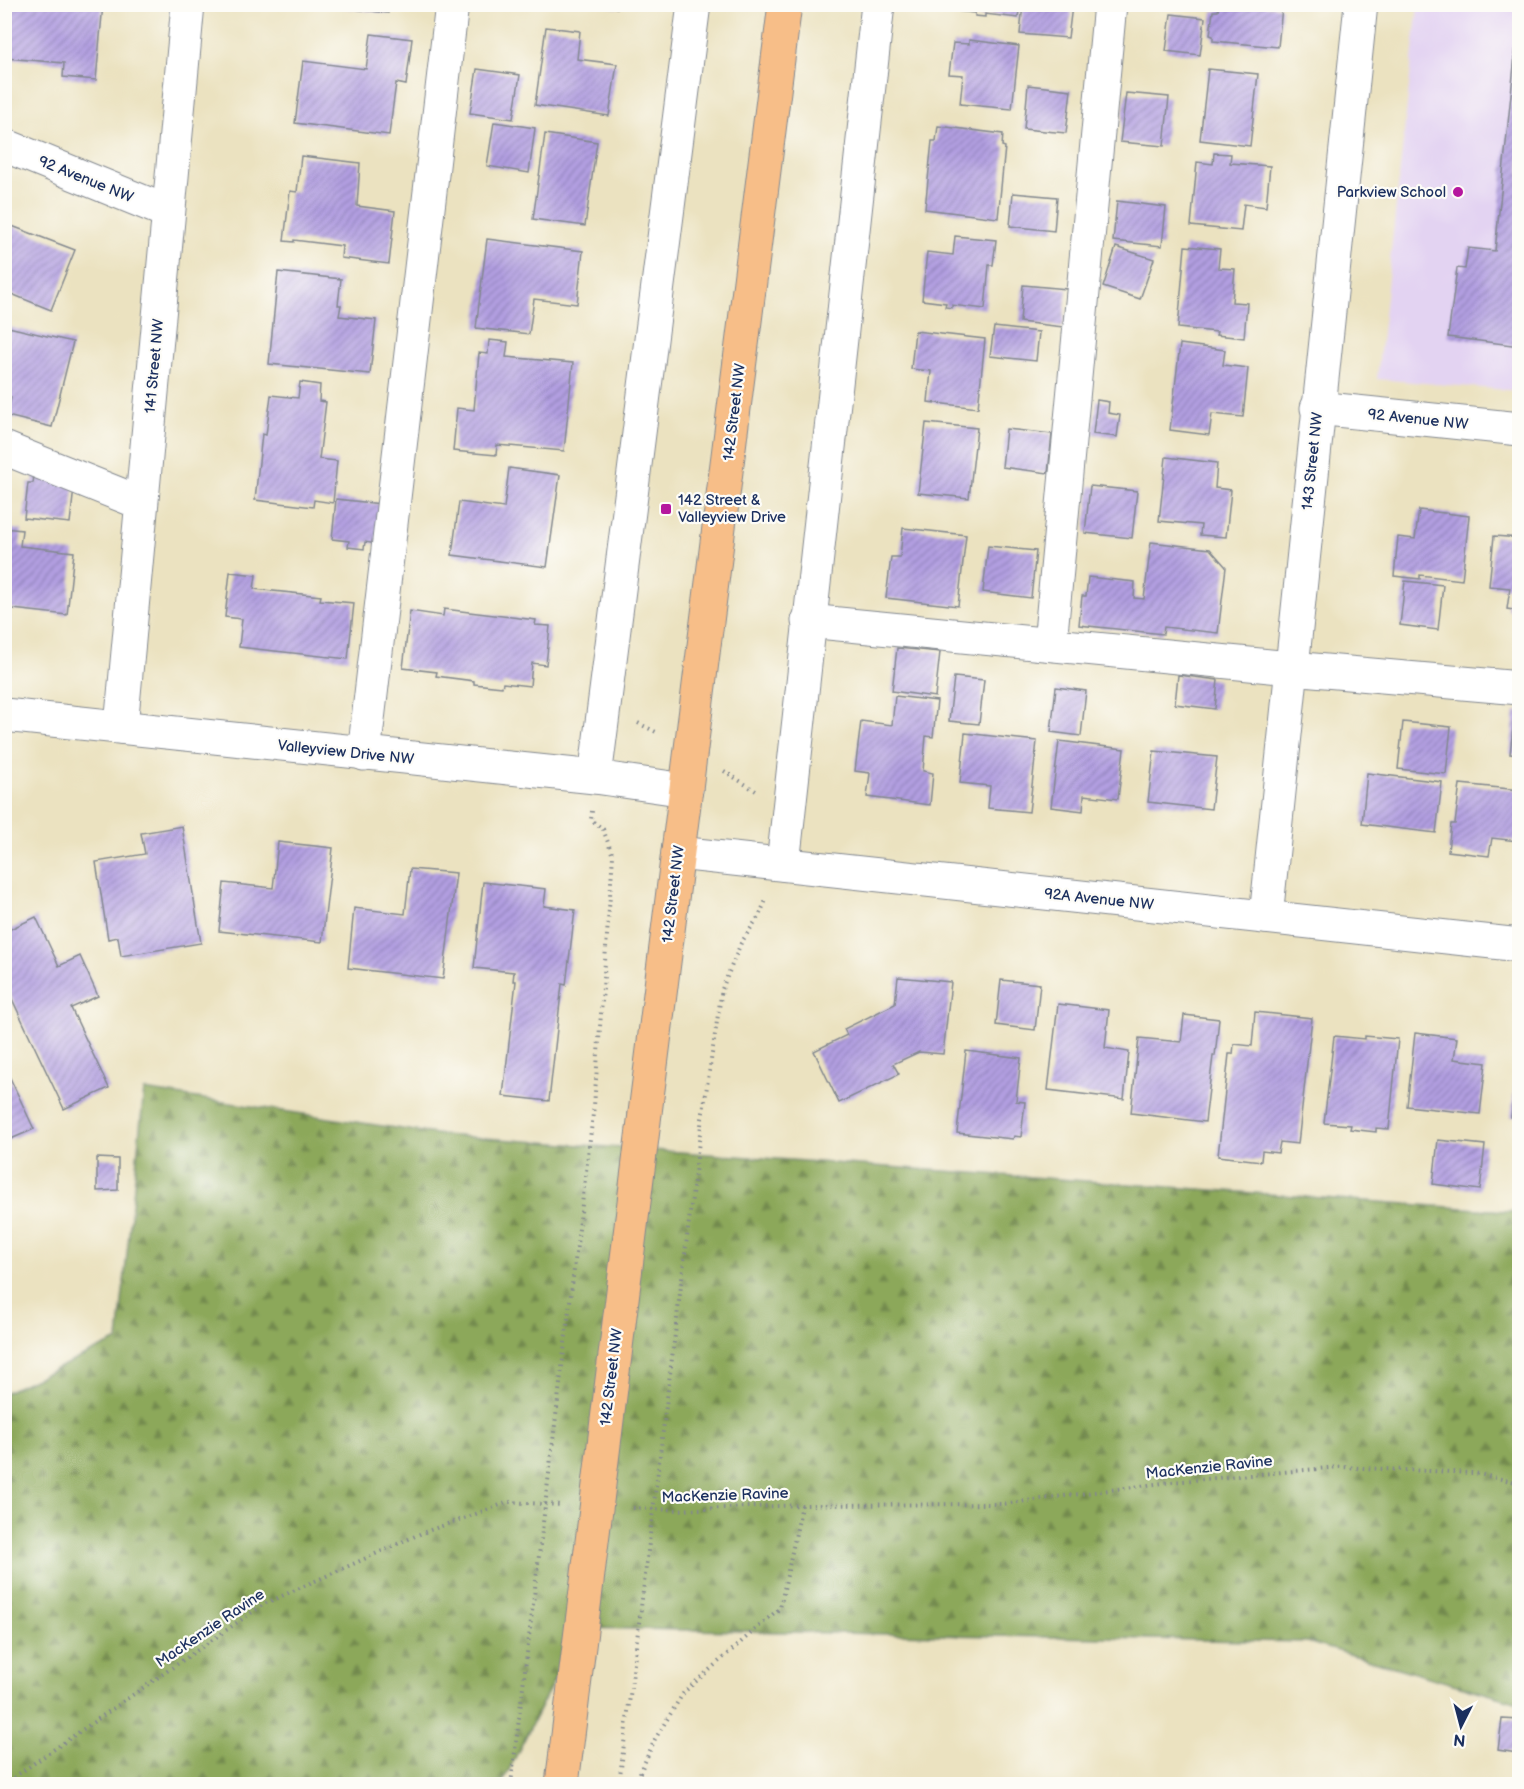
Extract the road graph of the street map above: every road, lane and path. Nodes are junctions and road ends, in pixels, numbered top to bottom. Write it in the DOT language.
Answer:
graph roads {
  1 [pos="188,4"];
  2 [pos="452,4"];
  3 [pos="694,4"];
  4 [pos="784,4"];
  5 [pos="878,4"];
  6 [pos="1110,4"];
  7 [pos="1361,4"];
  8 [pos="4,146"];
  9 [pos="168,212"];
  10 [pos="1317,408"];
  11 [pos="1520,429"];
  12 [pos="4,448"];
  13 [pos="141,503"];
  14 [pos="808,621"];
  15 [pos="1050,644"];
  16 [pos="1291,668"];
  17 [pos="1520,688"];
  18 [pos="4,715"];
  19 [pos="121,727"];
  20 [pos="364,754"];
  21 [pos="595,777"];
  22 [pos="686,790"];
  23 [pos="678,853"];
  24 [pos="783,864"];
  25 [pos="1266,917"];
  26 [pos="1520,945"];
  27 [pos="1520,1483"];
  28 [pos="567,1505"];
  29 [pos="802,1505"];
  30 [pos="626,1508"];
  31 [pos="4,1784"];
  32 [pos="511,1785"];
  33 [pos="561,1785"];
  34 [pos="619,1785"];
  35 [pos="635,1785"];
  1 -- 9 [label="street, 141 Street NW"];
  2 -- 20 [label="street"];
  3 -- 21 [label="street"];
  4 -- 22 [label="main road, 142 Street NW"];
  5 -- 14 [label="street"];
  6 -- 15 [label="street"];
  7 -- 10 [label="street, 143 Street NW"];
  8 -- 9 [label="street, 92 Avenue NW"];
  9 -- 13 [label="street, 141 Street NW"];
  10 -- 11 [label="street, 92 Avenue NW"];
  10 -- 16 [label="street, 143 Street NW"];
  12 -- 13 [label="street"];
  13 -- 19 [label="street, 141 Street NW"];
  14 -- 15 [label="street"];
  14 -- 24 [label="street"];
  15 -- 16 [label="street"];
  16 -- 17 [label="street"];
  16 -- 25 [label="street, 143 Street NW"];
  18 -- 19 [label="street, Valleyview Drive NW"];
  19 -- 20 [label="street, Valleyview Drive NW"];
  20 -- 21 [label="street, Valleyview Drive NW"];
  21 -- 22 [label="street, Valleyview Drive NW"];
  21 -- 32 [label="path, bridge"];
  22 -- 23 [label="main road, 142 Street NW"];
  23 -- 24 [label="street, 92A Avenue NW"];
  23 -- 33 [label="main road, 142 Street NW, bridge"];
  24 -- 25 [label="street, 92A Avenue NW"];
  24 -- 34 [label="path, bridge"];
  25 -- 26 [label="street, 92A Avenue NW"];
  27 -- 29 [label="path, MacKenzie Ravine"];
  28 -- 31 [label="path, MacKenzie Ravine"];
  29 -- 30 [label="path, MacKenzie Ravine"];
  29 -- 35 [label="path"];
}
